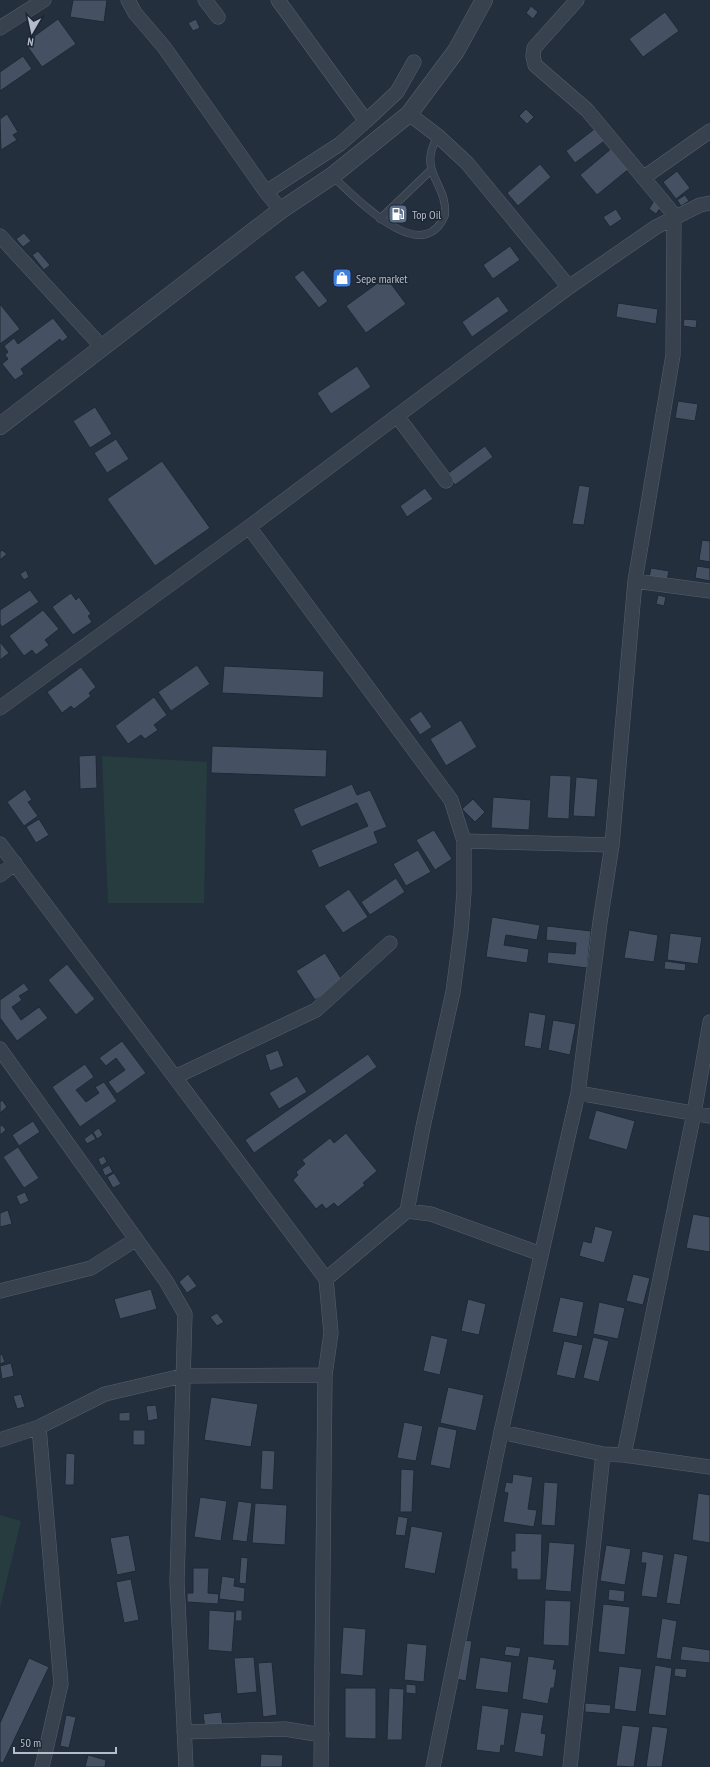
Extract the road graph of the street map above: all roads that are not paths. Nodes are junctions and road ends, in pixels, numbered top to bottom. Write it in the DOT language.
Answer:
graph roads {
  1 [pos="44,0"];
  2 [pos="128,0"];
  3 [pos="205,0"];
  4 [pos="278,0"];
  5 [pos="484,0"];
  6 [pos="577,0"];
  7 [pos="218,17"];
  8 [pos="0,28"];
  9 [pos="414,62"];
  10 [pos="409,114"];
  11 [pos="366,121"];
  12 [pos="710,131"];
  13 [pos="438,136"];
  14 [pos="431,170"];
  15 [pos="332,176"];
  16 [pos="643,178"];
  17 [pos="266,192"];
  18 [pos="710,203"];
  19 [pos="281,210"];
  20 [pos="675,218"];
  21 [pos="380,219"];
  22 [pos="0,236"];
  23 [pos="569,287"];
  24 [pos="102,347"];
  25 [pos="397,416"];
  26 [pos="0,426"];
  27 [pos="446,480"];
  28 [pos="249,527"];
  29 [pos="635,580"];
  30 [pos="710,590"];
  31 [pos="0,708"];
  32 [pos="464,841"];
  33 [pos="0,844"];
  34 [pos="612,845"];
  35 [pos="15,863"];
  36 [pos="0,875"];
  37 [pos="390,943"];
  38 [pos="710,1022"];
  39 [pos="0,1049"];
  40 [pos="175,1077"];
  41 [pos="578,1093"];
  42 [pos="694,1113"];
  43 [pos="710,1116"];
  44 [pos="407,1211"];
  45 [pos="135,1240"];
  46 [pos="541,1254"];
  47 [pos="326,1279"];
  48 [pos="0,1291"];
  49 [pos="182,1376"];
  50 [pos="325,1376"];
  51 [pos="39,1427"];
  52 [pos="501,1432"];
  53 [pos="0,1440"];
  54 [pos="603,1454"];
  55 [pos="624,1455"];
  56 [pos="710,1467"];
  57 [pos="184,1732"];
  58 [pos="322,1735"];
  59 [pos="42,1767"];
  60 [pos="186,1767"];
  61 [pos="321,1767"];
  62 [pos="433,1767"];
  63 [pos="570,1767"];
  1 -- 8 [label="street"];
  2 -- 17 [label="street"];
  3 -- 7 [label="street"];
  4 -- 11 [label="street"];
  5 -- 10 [label="street"];
  6 -- 16 [label="street"];
  9 -- 11 [label="street"];
  10 -- 13 [label="street"];
  10 -- 15 [label="street"];
  11 -- 17 [label="street"];
  12 -- 16 [label="street"];
  13 -- 14 [label="lane"];
  13 -- 23 [label="street"];
  14 -- 21 [label="lane"];
  14 -- 21 [label="lane"];
  15 -- 19 [label="street"];
  15 -- 21 [label="lane"];
  16 -- 20 [label="street"];
  17 -- 19 [label="street"];
  18 -- 20 [label="street"];
  19 -- 24 [label="street"];
  20 -- 23 [label="street"];
  20 -- 29 [label="street"];
  22 -- 24 [label="street"];
  23 -- 25 [label="street"];
  24 -- 26 [label="street"];
  25 -- 27 [label="street"];
  25 -- 28 [label="street"];
  28 -- 31 [label="street"];
  28 -- 32 [label="street"];
  29 -- 30 [label="street"];
  29 -- 34 [label="street"];
  32 -- 34 [label="street"];
  32 -- 44 [label="street"];
  33 -- 35 [label="street"];
  34 -- 41 [label="street"];
  35 -- 36 [label="street"];
  35 -- 40 [label="street"];
  37 -- 40 [label="street"];
  38 -- 42 [label="street"];
  39 -- 45 [label="street"];
  40 -- 47 [label="street"];
  41 -- 42 [label="street"];
  41 -- 46 [label="street"];
  42 -- 43 [label="street"];
  42 -- 55 [label="street"];
  44 -- 46 [label="street"];
  44 -- 47 [label="street"];
  45 -- 48 [label="street"];
  45 -- 49 [label="street"];
  46 -- 52 [label="street"];
  47 -- 50 [label="street"];
  49 -- 50 [label="street"];
  49 -- 51 [label="street"];
  49 -- 57 [label="street"];
  50 -- 58 [label="street"];
  51 -- 53 [label="street"];
  51 -- 59 [label="street"];
  52 -- 54 [label="street"];
  52 -- 62 [label="street"];
  54 -- 55 [label="street"];
  54 -- 63 [label="street"];
  55 -- 56 [label="street"];
  57 -- 58 [label="street"];
  57 -- 60 [label="street"];
  58 -- 61 [label="street"];
}
